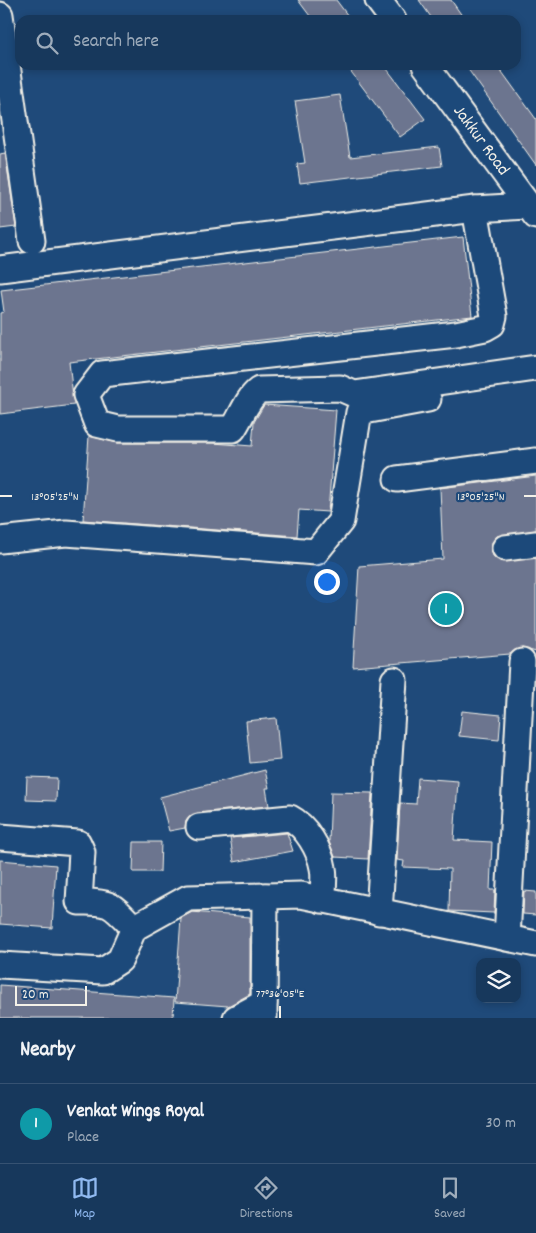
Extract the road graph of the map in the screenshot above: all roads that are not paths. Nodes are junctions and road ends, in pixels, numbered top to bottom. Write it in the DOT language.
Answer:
graph roads {
  1 [pos="378,0"];
  2 [pos="0,15"];
  3 [pos="388,15"];
  4 [pos="429,70"];
  5 [pos="475,210"];
  6 [pos="532,211"];
  7 [pos="32,241"];
  8 [pos="0,269"];
  9 [pos="536,368"];
  10 [pos="536,377"];
  11 [pos="536,461"];
  12 [pos="397,479"];
  13 [pos="0,540"];
  14 [pos="536,544"];
  15 [pos="505,548"];
  16 [pos="522,662"];
  17 [pos="394,680"];
  18 [pos="199,826"];
  19 [pos="0,837"];
  20 [pos="265,896"];
  21 [pos="311,897"];
  22 [pos="380,912"];
  23 [pos="134,928"];
  24 [pos="507,938"];
  25 [pos="536,944"];
  26 [pos="0,965"];
  27 [pos="264,1011"];
  28 [pos="236,1018"];
  1 -- 3 [label="street"];
  2 -- 7 [label="street"];
  4 -- 6 [label="street, Jakkur Road"];
  5 -- 6 [label="street"];
  5 -- 8 [label="street"];
  5 -- 9 [label="street"];
  10 -- 13 [label="street"];
  11 -- 12 [label="street"];
  14 -- 15 [label="street"];
  16 -- 24 [label="street"];
  17 -- 22 [label="street"];
  18 -- 21 [label="street"];
  19 -- 23 [label="street"];
  20 -- 21 [label="street"];
  20 -- 23 [label="street"];
  20 -- 27 [label="street"];
  21 -- 22 [label="street"];
  22 -- 24 [label="street"];
  23 -- 26 [label="street"];
  24 -- 25 [label="street"];
  27 -- 28 [label="street"];
}
